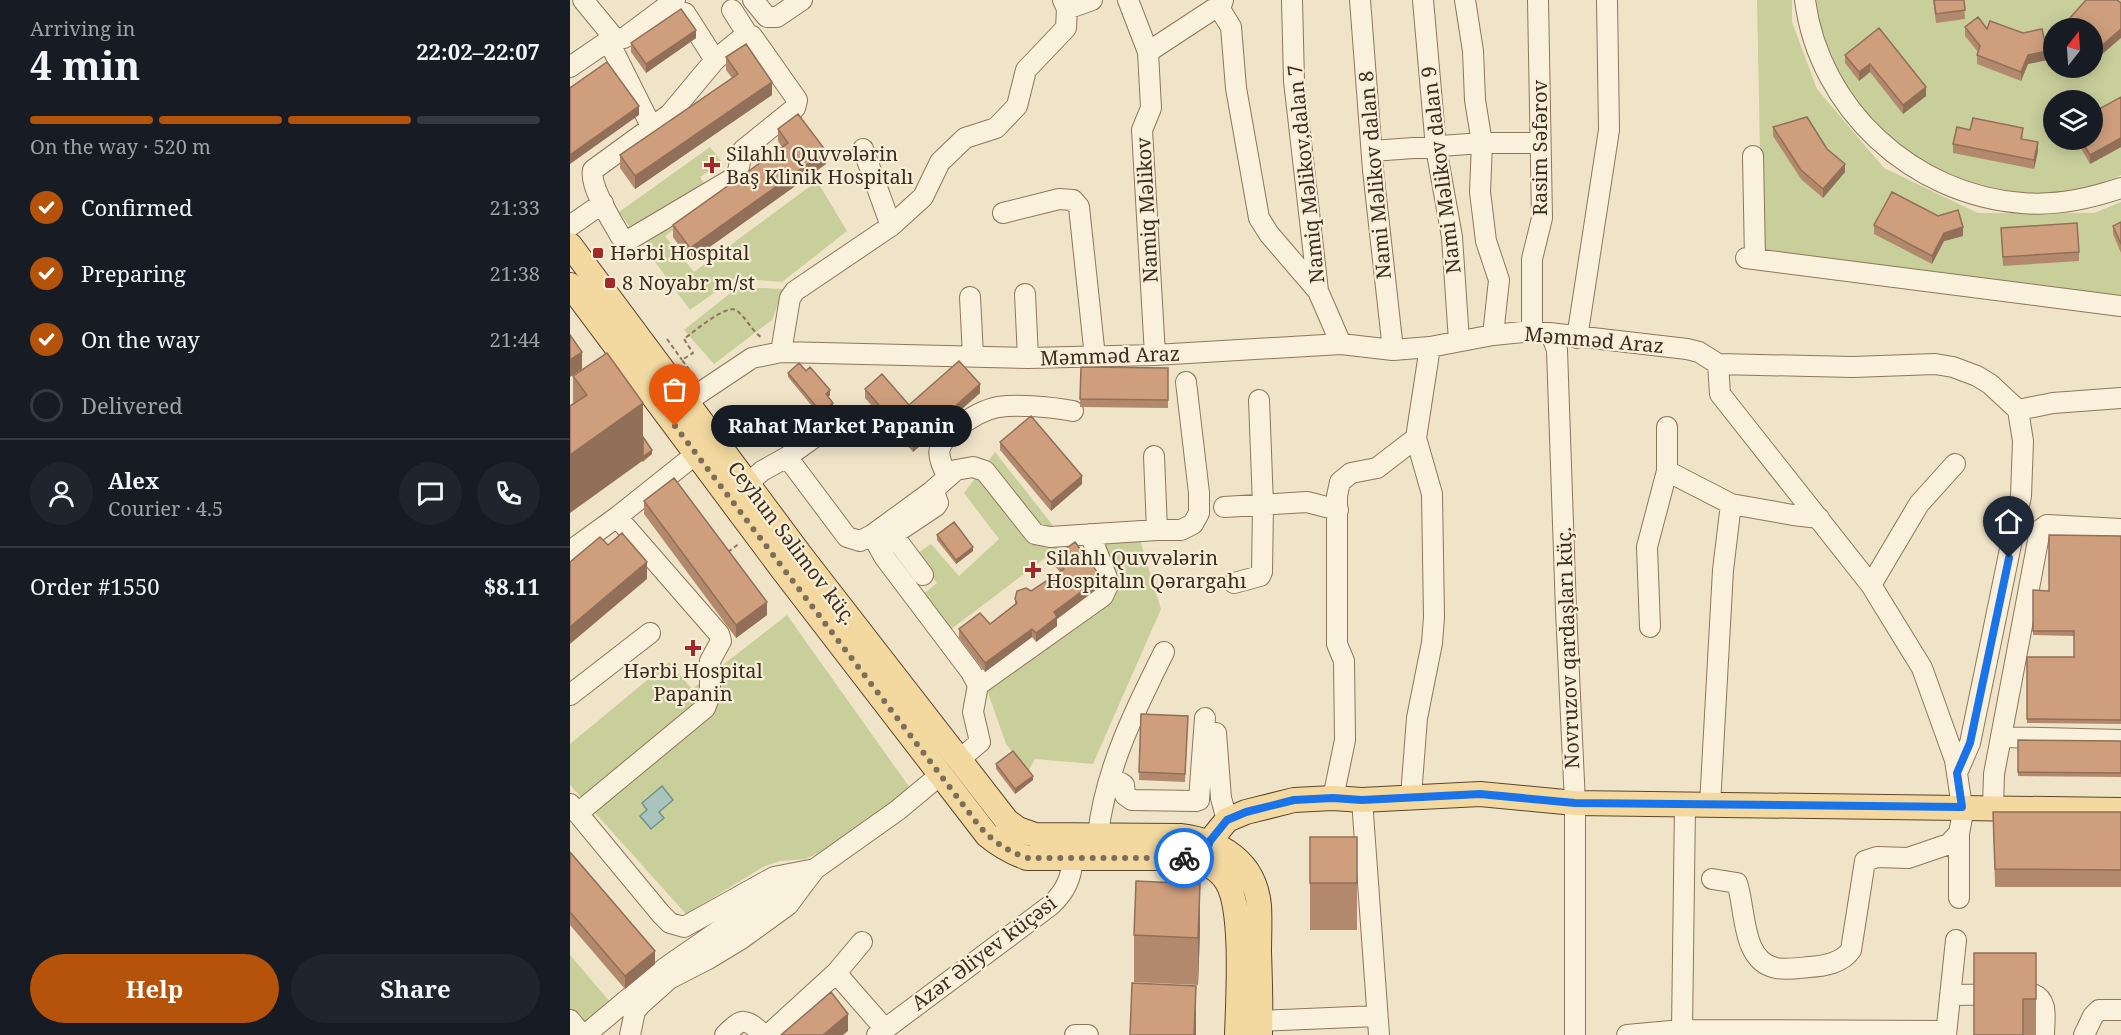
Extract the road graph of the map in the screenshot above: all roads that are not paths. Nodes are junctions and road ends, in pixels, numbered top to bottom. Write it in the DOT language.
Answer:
graph roads {
  1 [pos="583,0"];
  2 [pos="753,0"];
  3 [pos="802,0"];
  4 [pos="1092,0"];
  5 [pos="1128,0"];
  6 [pos="1292,0"];
  7 [pos="1360,0"];
  8 [pos="1423,0"];
  9 [pos="1465,0"];
  10 [pos="1538,0"];
  11 [pos="1607,0"];
  12 [pos="1805,0"];
  13 [pos="1065,4"];
  14 [pos="1222,5"];
  15 [pos="680,6"];
  16 [pos="732,10"];
  17 [pos="748,35"];
  18 [pos="610,41"];
  19 [pos="1148,52"];
  20 [pos="715,60"];
  21 [pos="570,67"];
  22 [pos="652,128"];
  23 [pos="1540,142"];
  24 [pos="1482,143"];
  25 [pos="1436,148"];
  26 [pos="863,149"];
  27 [pos="1371,151"];
  28 [pos="1754,156"];
  29 [pos="2121,188"];
  30 [pos="603,203"];
  31 [pos="1003,213"];
  32 [pos="570,226"];
  33 [pos="891,226"];
  34 [pos="570,245"];
  35 [pos="570,285"];
  36 [pos="1318,291"];
  37 [pos="1024,294"];
  38 [pos="970,297"];
  39 [pos="2121,306"];
  40 [pos="1542,333"];
  41 [pos="1493,335"];
  42 [pos="1577,338"];
  43 [pos="1459,341"];
  44 [pos="1341,344"];
  45 [pos="1430,347"];
  46 [pos="1393,350"];
  47 [pos="782,352"];
  48 [pos="1155,355"];
  49 [pos="973,356"];
  50 [pos="1095,357"];
  51 [pos="1028,358"];
  52 [pos="1718,364"];
  53 [pos="1186,382"];
  54 [pos="695,396"];
  55 [pos="2121,398"];
  56 [pos="1259,400"];
  57 [pos="2018,410"];
  58 [pos="1073,411"];
  59 [pos="844,416"];
  60 [pos="1667,427"];
  61 [pos="1416,438"];
  62 [pos="696,454"];
  63 [pos="1154,456"];
  64 [pos="787,457"];
  65 [pos="1955,464"];
  66 [pos="1667,471"];
  67 [pos="947,476"];
  68 [pos="747,484"];
  69 [pos="1731,504"];
  70 [pos="1263,505"];
  71 [pos="1224,507"];
  72 [pos="1338,510"];
  73 [pos="617,517"];
  74 [pos="1819,518"];
  75 [pos="2121,529"];
  76 [pos="1157,530"];
  77 [pos="1090,534"];
  78 [pos="881,538"];
  79 [pos="570,551"];
  80 [pos="923,575"];
  81 [pos="1234,583"];
  82 [pos="1871,585"];
  83 [pos="1650,627"];
  84 [pos="650,633"];
  85 [pos="1164,652"];
  86 [pos="978,685"];
  87 [pos="570,695"];
  88 [pos="2001,737"];
  89 [pos="2121,740"];
  90 [pos="959,760"];
  91 [pos="1957,773"];
  92 [pos="940,775"];
  93 [pos="1110,780"];
  94 [pos="1411,796"];
  95 [pos="1333,798"];
  96 [pos="1362,800"];
  97 [pos="1575,803"];
  98 [pos="1684,805"];
  99 [pos="1710,805"];
  100 [pos="1963,807"];
  101 [pos="574,808"];
  102 [pos="1993,808"];
  103 [pos="2121,810"];
  104 [pos="1227,820"];
  105 [pos="1959,833"];
  106 [pos="1098,835"];
  107 [pos="1206,851"];
  108 [pos="1073,859"];
  109 [pos="815,869"];
  110 [pos="1712,879"];
  111 [pos="1959,898"];
  112 [pos="1956,939"];
  113 [pos="862,942"];
  114 [pos="836,973"];
  115 [pos="1950,995"];
  116 [pos="2121,1010"];
  117 [pos="570,1020"];
  118 [pos="1378,1026"];
  119 [pos="1260,1028"];
  120 [pos="1682,1030"];
  121 [pos="881,1032"];
  122 [pos="1946,1033"];
  123 [pos="584,1035"];
  124 [pos="630,1035"];
  125 [pos="725,1035"];
  126 [pos="766,1035"];
  127 [pos="1075,1035"];
  128 [pos="1088,1035"];
  129 [pos="1237,1035"];
  130 [pos="1575,1035"];
  131 [pos="1627,1035"];
  132 [pos="2044,1035"];
  133 [pos="2084,1035"];
  1 -- 18 [label="street"];
  2 -- 3 [label="street"];
  4 -- 13 [label="street"];
  5 -- 19 [label="street, Namiq Məlikov"];
  6 -- 36 [label="street, Namiq Məlikov,dalan 7"];
  7 -- 27 [label="street, Nami Məlikov dalan 8"];
  8 -- 25 [label="street, Nami Məlikov dalan 9"];
  9 -- 24 [label="street"];
  10 -- 23 [label="street, Rasim Səfərov"];
  11 -- 42 [label="street"];
  12 -- 29 [label="street"];
  13 -- 33 [label="street"];
  14 -- 19 [label="street"];
  14 -- 36 [label="street"];
  15 -- 18 [label="street"];
  15 -- 20 [label="street"];
  16 -- 17 [label="street"];
  17 -- 20 [label="street"];
  17 -- 30 [label="street"];
  18 -- 21 [label="street"];
  18 -- 22 [label="street"];
  19 -- 48 [label="street, Namiq Məlikov"];
  20 -- 22 [label="street"];
  22 -- 30 [label="street"];
  23 -- 24 [label="street"];
  23 -- 40 [label="street, Rasim Səfərov"];
  24 -- 25 [label="street"];
  24 -- 41 [label="street"];
  25 -- 27 [label="street"];
  25 -- 43 [label="street, Nami Məlikov dalan 9"];
  26 -- 33 [label="street"];
  27 -- 46 [label="street, Nami Məlikov dalan 8"];
  28 -- 39 [label="street"];
  30 -- 32 [label="street"];
  31 -- 50 [label="street"];
  33 -- 47 [label="street"];
  34 -- 54 [label="main road, Ceyhun Səlimov küç."];
  35 -- 62 [label="main road, Ceyhun Səlimov küç."];
  36 -- 44 [label="street, Namiq Məlikov,dalan 7"];
  37 -- 51 [label="street"];
  38 -- 49 [label="street"];
  40 -- 41 [label="street, Məmməd Araz"];
  40 -- 42 [label="street, Məmməd Araz"];
  40 -- 97 [label="street, Novruzov qardaşları küç."];
  41 -- 43 [label="street, Məmməd Araz"];
  42 -- 52 [label="street, Məmməd Araz"];
  43 -- 45 [label="street, Məmməd Araz"];
  44 -- 46 [label="street, Məmməd Araz"];
  44 -- 48 [label="street, Məmməd Araz"];
  45 -- 46 [label="street, Məmməd Araz"];
  45 -- 61 [label="street"];
  47 -- 49 [label="street, Məmməd Araz"];
  47 -- 54 [label="street, Məmməd Araz"];
  48 -- 50 [label="street, Məmməd Araz"];
  49 -- 51 [label="street, Məmməd Araz"];
  50 -- 51 [label="street, Məmməd Araz"];
  52 -- 57 [label="street, Məmməd Araz"];
  52 -- 74 [label="street"];
  53 -- 76 [label="street"];
  54 -- 68 [label="main road, Ceyhun Səlimov küç."];
  55 -- 57 [label="street"];
  56 -- 70 [label="street"];
  57 -- 91 [label="street"];
  58 -- 67 [label="street"];
  59 -- 64 [label="street"];
  60 -- 66 [label="street"];
  61 -- 72 [label="street"];
  61 -- 94 [label="street"];
  62 -- 73 [label="street"];
  62 -- 92 [label="main road, Ceyhun Səlimov küç."];
  63 -- 76 [label="street"];
  64 -- 68 [label="street"];
  64 -- 78 [label="street"];
  65 -- 82 [label="street"];
  66 -- 69 [label="street"];
  66 -- 83 [label="street"];
  67 -- 77 [label="street"];
  67 -- 78 [label="street"];
  68 -- 90 [label="main road, Ceyhun Səlimov küç."];
  69 -- 74 [label="street"];
  69 -- 99 [label="street"];
  70 -- 71 [label="street"];
  70 -- 72 [label="street"];
  70 -- 81 [label="street"];
  72 -- 95 [label="street"];
  73 -- 79 [label="street"];
  73 -- 101 [label="street"];
  74 -- 82 [label="street"];
  75 -- 88 [label="street"];
  76 -- 77 [label="street"];
  77 -- 86 [label="street"];
  78 -- 80 [label="street"];
  78 -- 86 [label="street"];
  82 -- 91 [label="street"];
  84 -- 87 [label="street"];
  85 -- 93 [label="street"];
  86 -- 90 [label="street"];
  88 -- 89 [label="street"];
  88 -- 102 [label="street"];
  90 -- 92 [label="main road"];
  90 -- 106 [label="main road, Ceyhun Səlimov küç."];
  91 -- 100 [label="street"];
  92 -- 108 [label="main road, Ceyhun Səlimov küç."];
  92 -- 109 [label="street"];
  93 -- 104 [label="street"];
  93 -- 106 [label="street"];
  94 -- 96 [label="main road"];
  94 -- 97 [label="main road"];
  95 -- 96 [label="main road"];
  95 -- 104 [label="main road"];
  96 -- 118 [label="street"];
  97 -- 98 [label="main road"];
  97 -- 130 [label="street, Novruzov qardaşları küç."];
  98 -- 99 [label="main road"];
  98 -- 120 [label="street"];
  99 -- 100 [label="main road"];
  100 -- 102 [label="main road"];
  100 -- 105 [label="street"];
  101 -- 109 [label="street"];
  102 -- 103 [label="main road"];
  104 -- 107 [label="main road"];
  105 -- 110 [label="street"];
  105 -- 111 [label="street"];
  106 -- 107 [label="main road, Ceyhun Səlimov küç."];
  107 -- 108 [label="main road, Ceyhun Səlimov küç."];
  107 -- 119 [label="main road"];
  107 -- 129 [label="main road"];
  108 -- 121 [label="street, Azər Əliyev küçəsi"];
  109 -- 123 [label="street"];
  109 -- 124 [label="street"];
  112 -- 115 [label="street"];
  113 -- 114 [label="street"];
  114 -- 121 [label="street"];
  114 -- 126 [label="street"];
  115 -- 122 [label="street"];
  115 -- 132 [label="street"];
  116 -- 133 [label="street"];
  117 -- 123 [label="street"];
  118 -- 119 [label="street"];
  120 -- 122 [label="street"];
  120 -- 131 [label="street"];
  125 -- 126 [label="street"];
  127 -- 128 [label="street"];
}
